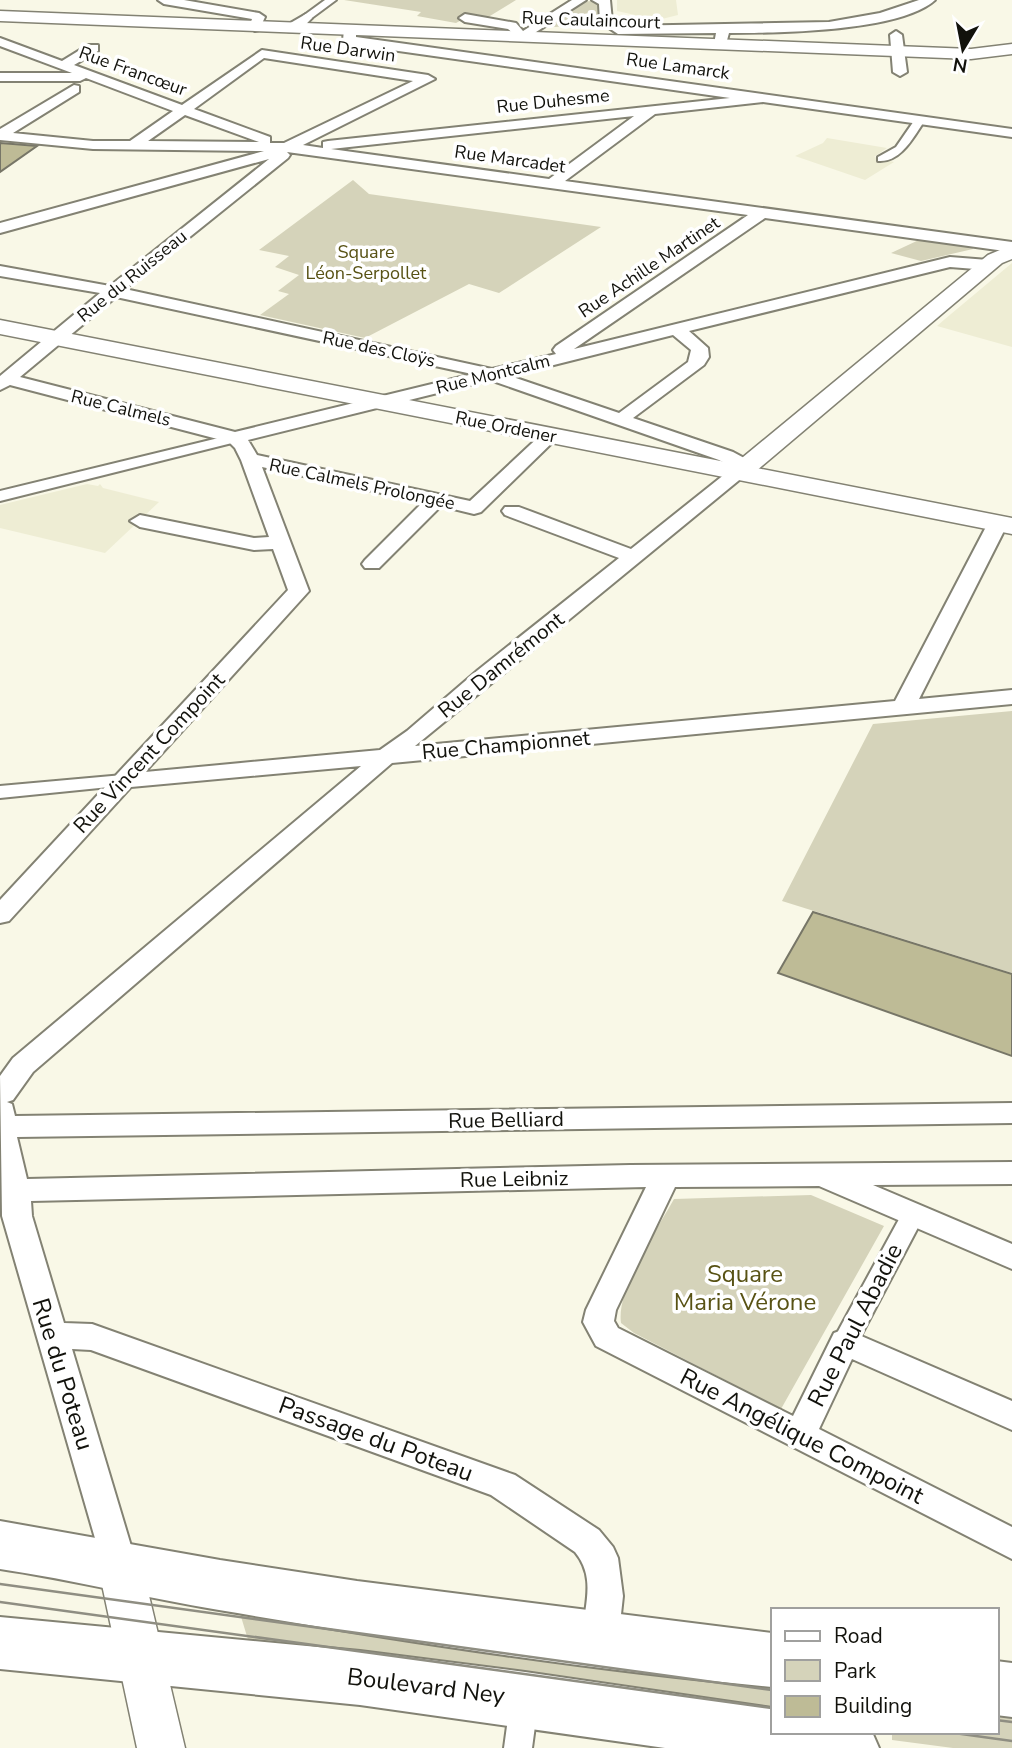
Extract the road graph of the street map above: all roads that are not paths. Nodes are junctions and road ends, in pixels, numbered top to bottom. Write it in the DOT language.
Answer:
graph roads {
  1 [pos="164,0"];
  2 [pos="331,0"];
  3 [pos="580,0"];
  4 [pos="598,0"];
  5 [pos="924,0"];
  6 [pos="244,6"];
  7 [pos="0,16"];
  8 [pos="306,18"];
  9 [pos="465,18"];
  10 [pos="255,27"];
  11 [pos="350,30"];
  12 [pos="895,31"];
  13 [pos="288,33"];
  14 [pos="722,36"];
  15 [pos="522,37"];
  16 [pos="0,42"];
  17 [pos="93,48"];
  18 [pos="1012,48"];
  19 [pos="24,50"];
  20 [pos="64,65"];
  21 [pos="0,68"];
  22 [pos="900,72"];
  23 [pos="0,77"];
  24 [pos="95,78"];
  25 [pos="74,89"];
  26 [pos="764,98"];
  27 [pos="896,99"];
  28 [pos="184,110"];
  29 [pos="651,110"];
  30 [pos="886,115"];
  31 [pos="920,120"];
  32 [pos="1012,133"];
  33 [pos="0,136"];
  34 [pos="134,145"];
  35 [pos="285,148"];
  36 [pos="882,159"];
  37 [pos="246,161"];
  38 [pos="266,168"];
  39 [pos="553,184"];
  40 [pos="763,212"];
  41 [pos="0,228"];
  42 [pos="1012,249"];
  43 [pos="988,265"];
  44 [pos="0,271"];
  45 [pos="113,291"];
  46 [pos="0,327"];
  47 [pos="675,330"];
  48 [pos="54,338"];
  49 [pos="559,356"];
  50 [pos="490,375"];
  51 [pos="4,382"];
  52 [pos="382,402"];
  53 [pos="627,414"];
  54 [pos="551,435"];
  55 [pos="235,438"];
  56 [pos="250,460"];
  57 [pos="740,472"];
  58 [pos="0,496"];
  59 [pos="436,500"];
  60 [pos="512,511"];
  61 [pos="140,521"];
  62 [pos="1005,524"];
  63 [pos="279,543"];
  64 [pos="634,558"];
  65 [pos="372,564"];
  66 [pos="1012,697"];
  67 [pos="904,708"];
  68 [pos="386,756"];
  69 [pos="123,781"];
  70 [pos="0,792"];
  71 [pos="0,915"];
  72 [pos="1,1092"];
  73 [pos="1012,1113"];
  74 [pos="0,1127"];
  75 [pos="1012,1174"];
  76 [pos="666,1176"];
  77 [pos="822,1176"];
  78 [pos="16,1190"];
  79 [pos="912,1216"];
  80 [pos="1012,1257"];
  81 [pos="51,1335"];
  82 [pos="845,1342"];
  83 [pos="1012,1416"];
  84 [pos="800,1435"];
  85 [pos="1012,1544"];
  86 [pos="0,1545"];
  87 [pos="120,1566"];
  88 [pos="600,1642"];
  89 [pos="0,1643"];
  90 [pos="141,1657"];
  91 [pos="771,1660"];
  92 [pos="522,1723"];
  93 [pos="768,1742"];
  94 [pos="161,1748"];
  95 [pos="850,1748"];
  1 -- 6 [label="street"];
  2 -- 8 [label="street"];
  3 -- 15 [label="street"];
  4 -- 14 [label="street"];
  5 -- 12 [label="street"];
  6 -- 10 [label="street"];
  7 -- 10 [label="street, Rue Caulaincourt"];
  8 -- 13 [label="street"];
  9 -- 15 [label="street"];
  10 -- 13 [label="street, Rue Caulaincourt"];
  11 -- 13 [label="street, Rue Caulaincourt"];
  11 -- 15 [label="street, Rue Caulaincourt"];
  11 -- 26 [label="street, Rue Lamarck"];
  12 -- 14 [label="street, Rue Caulaincourt"];
  12 -- 14 [label="street"];
  12 -- 18 [label="street, Rue Caulaincourt"];
  12 -- 22 [label="street"];
  14 -- 15 [label="street, Rue Caulaincourt"];
  16 -- 19 [label="street, Rue Francœur"];
  17 -- 20 [label="street"];
  19 -- 20 [label="street, Rue Francœur"];
  19 -- 21 [label="street"];
  20 -- 24 [label="street, Rue Francœur"];
  23 -- 24 [label="street"];
  24 -- 28 [label="street, Rue Francœur"];
  25 -- 33 [label="street"];
  26 -- 29 [label="street, Rue Duhesme"];
  26 -- 30 [label="street, Rue Lamarck"];
  27 -- 30 [label="street"];
  28 -- 34 [label="street"];
  28 -- 35 [label="street, Rue Francœur"];
  28 -- 35 [label="street, Rue Darwin"];
  29 -- 35 [label="street, Rue Duhesme"];
  29 -- 39 [label="street"];
  30 -- 31 [label="street, Rue Lamarck"];
  31 -- 32 [label="street, Rue Lamarck"];
  31 -- 36 [label="street"];
  33 -- 34 [label="street, Rue Marcadet"];
  34 -- 35 [label="street, Rue Marcadet"];
  35 -- 37 [label="street"];
  35 -- 38 [label="street, Rue du Ruisseau"];
  35 -- 39 [label="street, Rue Marcadet"];
  37 -- 38 [label="street"];
  37 -- 41 [label="street"];
  38 -- 45 [label="street, Rue du Ruisseau"];
  39 -- 40 [label="street, Rue Marcadet"];
  40 -- 42 [label="street, Rue Marcadet"];
  40 -- 49 [label="street, Rue Achille Martinet"];
  42 -- 43 [label="street, Rue Damrémont"];
  43 -- 47 [label="street, Rue Montcalm"];
  43 -- 57 [label="street, Rue Damrémont"];
  44 -- 45 [label="street, Rue des Cloÿs"];
  45 -- 48 [label="street, Rue du Ruisseau"];
  45 -- 50 [label="street, Rue des Cloÿs"];
  46 -- 48 [label="main road, Rue Ordener"];
  47 -- 49 [label="street, Rue Montcalm"];
  47 -- 53 [label="street"];
  48 -- 51 [label="street, Rue du Ruisseau"];
  48 -- 52 [label="main road, Rue Ordener"];
  49 -- 50 [label="street, Rue Montcalm"];
  50 -- 52 [label="street, Rue Montcalm"];
  50 -- 57 [label="street, Rue des Cloÿs"];
  51 -- 55 [label="street, Rue Calmels"];
  52 -- 54 [label="main road, Rue Ordener"];
  52 -- 55 [label="street, Rue Montcalm"];
  54 -- 57 [label="main road, Rue Ordener"];
  54 -- 59 [label="street, Rue Calmels Prolongée"];
  55 -- 56 [label="street"];
  55 -- 58 [label="street, Rue Montcalm"];
  56 -- 59 [label="street, Rue Calmels Prolongée"];
  56 -- 63 [label="street"];
  57 -- 62 [label="main road, Rue Ordener"];
  57 -- 64 [label="street, Rue Damrémont"];
  59 -- 65 [label="street"];
  60 -- 64 [label="street"];
  61 -- 63 [label="street"];
  62 -- 67 [label="street"];
  63 -- 69 [label="street, Rue Vincent Compoint"];
  64 -- 68 [label="street, Rue Damrémont"];
  66 -- 67 [label="street, Rue Championnet"];
  67 -- 68 [label="street, Rue Championnet"];
  68 -- 69 [label="street, Rue Championnet"];
  68 -- 72 [label="street, Rue Damrémont"];
  69 -- 70 [label="street, Rue Championnet"];
  69 -- 71 [label="street, Rue Vincent Compoint"];
  72 -- 74 [label="street, Rue du Poteau"];
  73 -- 74 [label="street, Rue Belliard"];
  74 -- 78 [label="street, Rue du Poteau"];
  75 -- 77 [label="street, Rue Leibniz"];
  76 -- 77 [label="street, Rue Leibniz"];
  76 -- 78 [label="street, Rue Leibniz"];
  76 -- 84 [label="street, Rue Angélique Compoint"];
  77 -- 79 [label="street"];
  78 -- 81 [label="street, Rue du Poteau"];
  79 -- 80 [label="street"];
  79 -- 82 [label="street, Rue Paul Abadie"];
  81 -- 87 [label="street, Rue du Poteau"];
  81 -- 88 [label="street, Passage du Poteau"];
  82 -- 83 [label="street"];
  82 -- 84 [label="street, Rue Paul Abadie"];
  84 -- 85 [label="street, Rue Angélique Compoint"];
  86 -- 87 [label="main road"];
  87 -- 88 [label="main road"];
  87 -- 90 [label="street, Rue du Poteau"];
  88 -- 91 [label="main road"];
  89 -- 90 [label="main road, Boulevard Ney"];
  90 -- 92 [label="main road, Boulevard Ney"];
  90 -- 94 [label="street, Rue du Poteau"];
  92 -- 93 [label="main road, Boulevard Ney"];
  93 -- 95 [label="main road, Boulevard Ney"];
}
